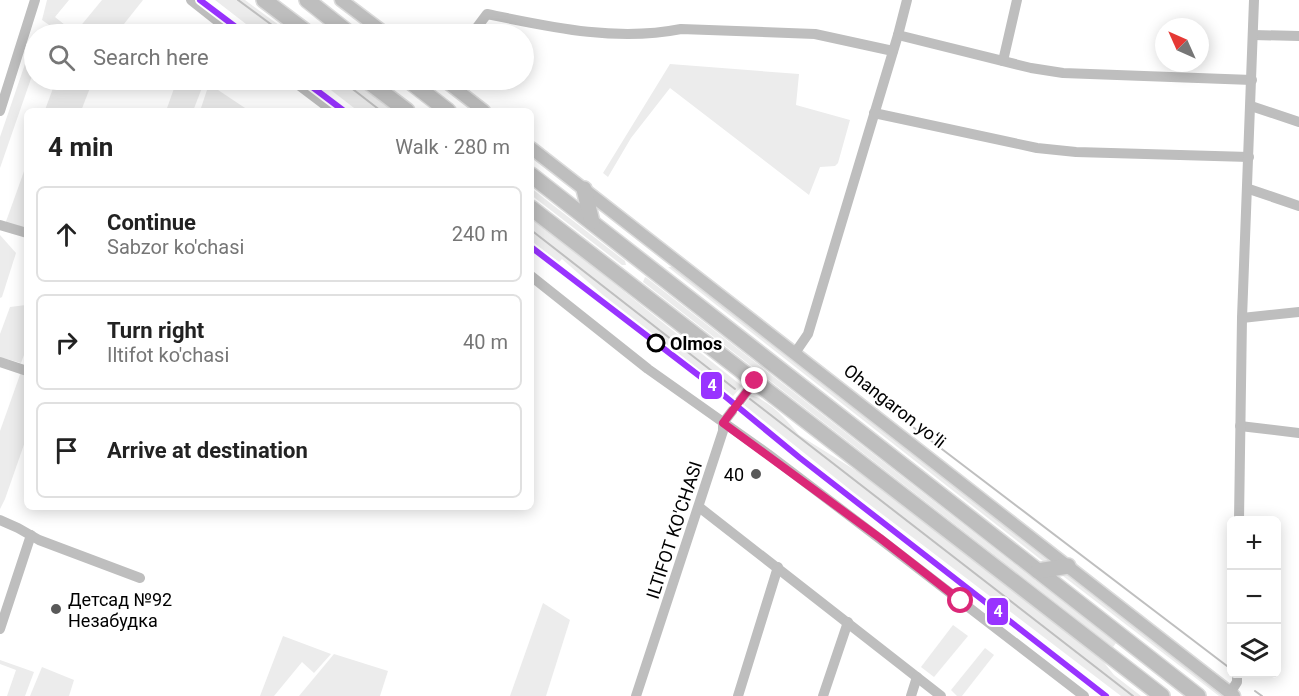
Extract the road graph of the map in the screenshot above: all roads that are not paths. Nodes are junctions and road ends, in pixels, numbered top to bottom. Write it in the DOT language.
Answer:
graph roads {
  1 [pos="35,0"];
  2 [pos="190,0"];
  3 [pos="264,0"];
  4 [pos="307,0"];
  5 [pos="341,0"];
  6 [pos="907,0"];
  7 [pos="1017,0"];
  8 [pos="1254,0"];
  9 [pos="27,24"];
  10 [pos="221,24"];
  11 [pos="296,24"];
  12 [pos="337,24"];
  13 [pos="373,24"];
  14 [pos="480,24"];
  15 [pos="533,24"];
  16 [pos="534,24"];
  17 [pos="24,35"];
  18 [pos="898,35"];
  19 [pos="1253,35"];
  20 [pos="1299,36"];
  21 [pos="893,51"];
  22 [pos="1003,61"];
  23 [pos="1252,80"];
  24 [pos="305,90"];
  25 [pos="379,90"];
  26 [pos="421,90"];
  27 [pos="457,90"];
  28 [pos="1251,106"];
  29 [pos="329,108"];
  30 [pos="403,108"];
  31 [pos="444,108"];
  32 [pos="480,108"];
  33 [pos="0,111"];
  34 [pos="874,113"];
  35 [pos="1299,122"];
  36 [pos="534,150"];
  37 [pos="1249,157"];
  38 [pos="534,177"];
  39 [pos="584,189"];
  40 [pos="1249,189"];
  41 [pos="1299,206"];
  42 [pos="534,210"];
  43 [pos="592,222"];
  44 [pos="0,225"];
  45 [pos="24,232"];
  46 [pos="639,259"];
  47 [pos="534,278"];
  48 [pos="623,279"];
  49 [pos="1299,312"];
  50 [pos="1242,318"];
  51 [pos="795,353"];
  52 [pos="0,362"];
  53 [pos="24,369"];
  54 [pos="755,381"];
  55 [pos="723,423"];
  56 [pos="1240,426"];
  57 [pos="1299,434"];
  58 [pos="699,507"];
  59 [pos="1239,516"];
  60 [pos="0,520"];
  61 [pos="31,535"];
  62 [pos="778,567"];
  63 [pos="1068,567"];
  64 [pos="1038,571"];
  65 [pos="140,578"];
  66 [pos="848,622"];
  67 [pos="0,629"];
  68 [pos="1129,642"];
  69 [pos="1115,660"];
  70 [pos="917,677"];
  71 [pos="1238,678"];
  72 [pos="1232,694"];
  73 [pos="636,696"];
  74 [pos="738,696"];
  75 [pos="823,696"];
  76 [pos="911,696"];
  77 [pos="941,696"];
  78 [pos="1084,696"];
  79 [pos="1162,696"];
  80 [pos="1198,696"];
  1 -- 9 [label="street"];
  2 -- 10 [label="street"];
  3 -- 11 [label="highway"];
  4 -- 12 [label="highway"];
  5 -- 13 [label="main road"];
  6 -- 18 [label="street"];
  7 -- 22 [label="street"];
  8 -- 19 [label="street"];
  14 -- 15 [label="street"];
  16 -- 21 [label="street"];
  17 -- 33 [label="street"];
  18 -- 21 [label="street"];
  18 -- 22 [label="street"];
  19 -- 20 [label="street"];
  19 -- 23 [label="street"];
  21 -- 34 [label="street"];
  22 -- 23 [label="street"];
  23 -- 28 [label="street"];
  24 -- 29 [label="street"];
  25 -- 30 [label="highway"];
  26 -- 31 [label="highway"];
  27 -- 32 [label="main road"];
  28 -- 35 [label="street"];
  28 -- 37 [label="street"];
  34 -- 37 [label="street"];
  34 -- 51 [label="street"];
  36 -- 39 [label="main road, Ohangaron yoʻli"];
  37 -- 40 [label="street"];
  38 -- 43 [label="highway"];
  39 -- 43 [label="highway"];
  39 -- 51 [label="main road, Ohangaron yoʻli"];
  40 -- 41 [label="street"];
  40 -- 50 [label="street"];
  42 -- 48 [label="highway"];
  43 -- 46 [label="highway"];
  44 -- 45 [label="street"];
  46 -- 48 [label="highway"];
  46 -- 64 [label="highway"];
  47 -- 55 [label="street"];
  48 -- 54 [label="highway"];
  49 -- 50 [label="street"];
  50 -- 56 [label="street"];
  51 -- 63 [label="main road, Ohangaron yoʻli"];
  52 -- 53 [label="street"];
  54 -- 55 [label="street, ILTIFOT KO'CHASI"];
  54 -- 69 [label="highway"];
  55 -- 58 [label="street, ILTIFOT KO'CHASI"];
  55 -- 78 [label="street"];
  56 -- 57 [label="street"];
  56 -- 59 [label="street"];
  58 -- 62 [label="street"];
  58 -- 73 [label="street, ILTIFOT KO'CHASI"];
  60 -- 61 [label="street"];
  61 -- 65 [label="street"];
  61 -- 67 [label="street"];
  62 -- 66 [label="street"];
  62 -- 74 [label="street"];
  63 -- 64 [label="highway"];
  63 -- 72 [label="main road, Ohangaron yoʻli"];
  64 -- 68 [label="highway"];
  66 -- 70 [label="street"];
  66 -- 75 [label="street"];
  68 -- 69 [label="highway"];
  68 -- 80 [label="highway"];
  69 -- 79 [label="highway"];
  70 -- 76 [label="street"];
  70 -- 77 [label="street"];
  71 -- 72 [label="street"];
}
